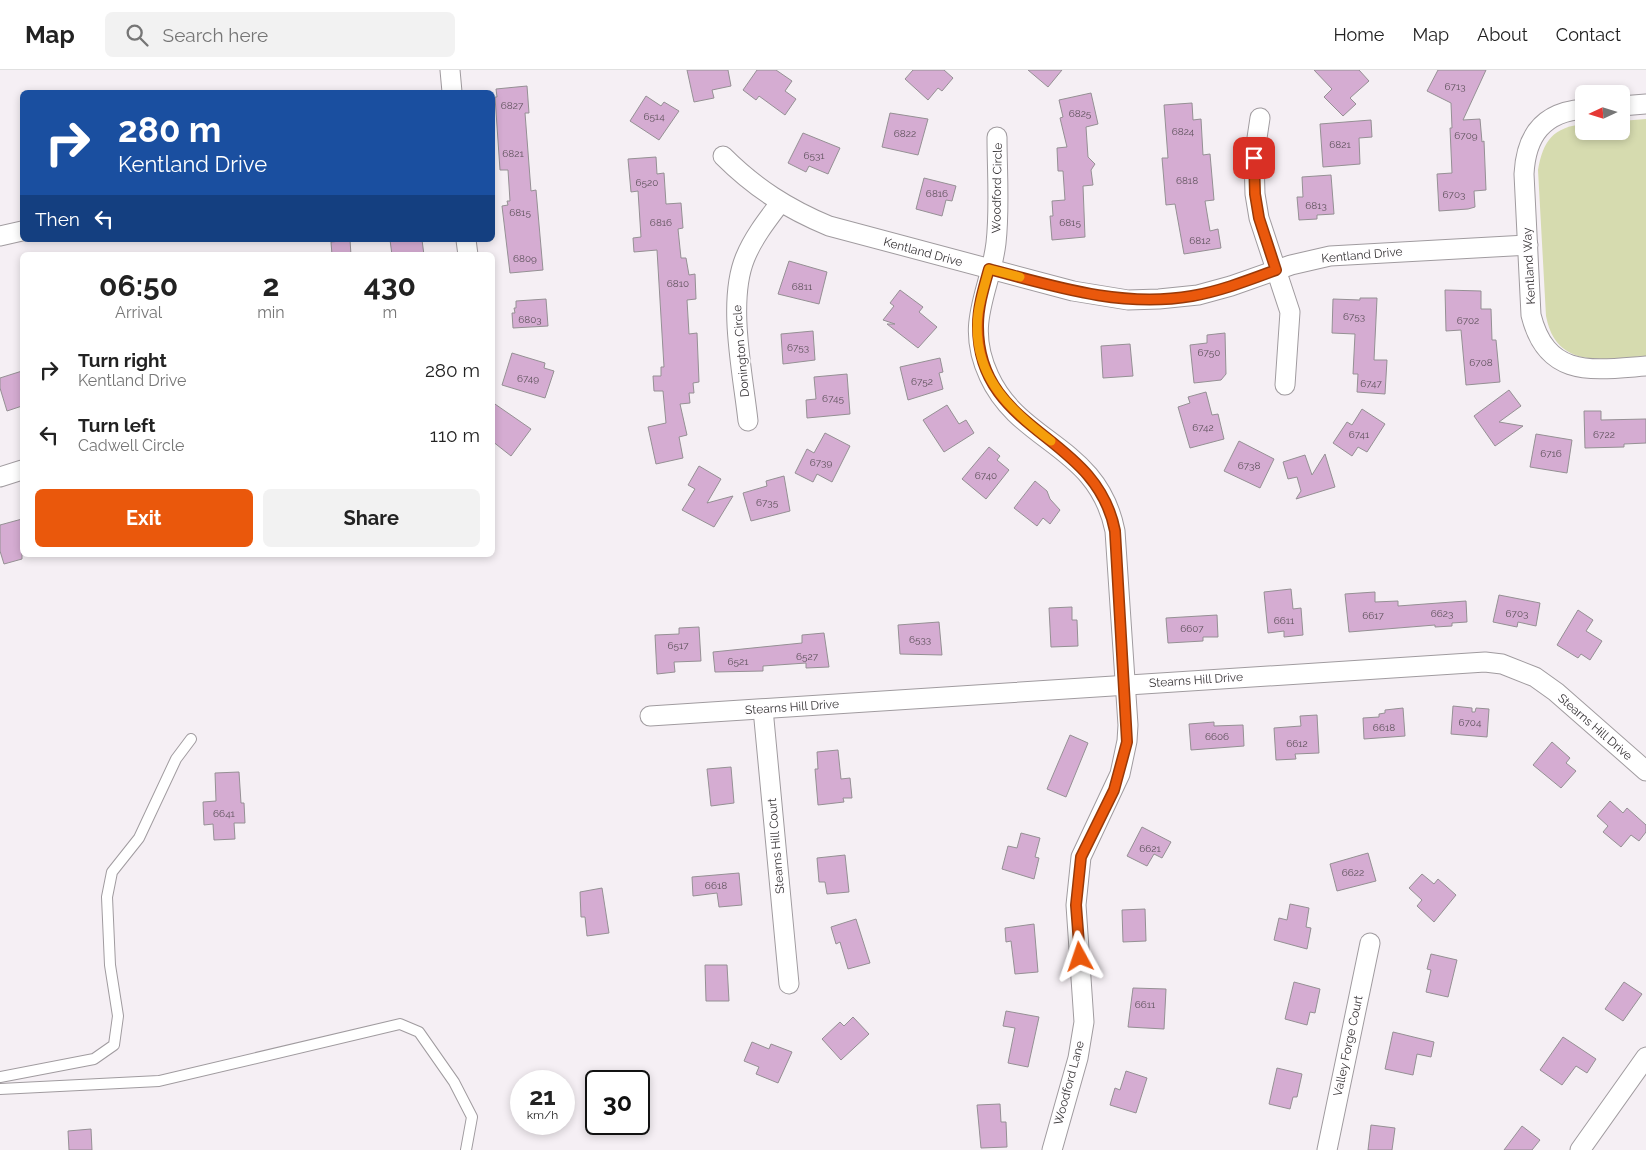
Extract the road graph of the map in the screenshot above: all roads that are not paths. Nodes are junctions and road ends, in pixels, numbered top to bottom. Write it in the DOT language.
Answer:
graph roads {
  1 [pos="450,70"];
  2 [pos="452,90"];
  3 [pos="1646,104"];
  4 [pos="1630,105"];
  5 [pos="1575,111"];
  6 [pos="1260,118"];
  7 [pos="997,137"];
  8 [pos="722,156"];
  9 [pos="780,203"];
  10 [pos="20,231"];
  11 [pos="0,236"];
  12 [pos="1528,245"];
  13 [pos="989,269"];
  14 [pos="1276,270"];
  15 [pos="1646,366"];
  16 [pos="1285,386"];
  17 [pos="748,421"];
  18 [pos="20,471"];
  19 [pos="0,477"];
  20 [pos="1125,685"];
  21 [pos="763,709"];
  22 [pos="650,716"];
  23 [pos="191,738"];
  24 [pos="1646,771"];
  25 [pos="1370,943"];
  26 [pos="789,984"];
  27 [pos="1646,1057"];
  28 [pos="0,1077"];
  29 [pos="0,1089"];
  30 [pos="466,1150"];
  31 [pos="1052,1150"];
  32 [pos="1327,1150"];
  33 [pos="1580,1150"];
  1 -- 2 [label="street"];
  3 -- 4 [label="street"];
  5 -- 12 [label="street, Kentland Way"];
  6 -- 14 [label="street"];
  7 -- 13 [label="street, Woodford Circle"];
  8 -- 9 [label="street, Kentland Drive"];
  9 -- 13 [label="street, Kentland Drive"];
  9 -- 17 [label="street, Donington Circle"];
  10 -- 11 [label="street"];
  12 -- 14 [label="street, Kentland Drive"];
  12 -- 15 [label="street, Kentland Way"];
  13 -- 14 [label="street, Kentland Drive"];
  13 -- 20 [label="street, Woodford Lane"];
  14 -- 16 [label="street"];
  18 -- 19 [label="street"];
  20 -- 21 [label="street, Stearns Hill Drive"];
  20 -- 24 [label="street, Stearns Hill Drive"];
  20 -- 31 [label="street, Woodford Lane"];
  21 -- 22 [label="street, Stearns Hill Drive"];
  21 -- 26 [label="street, Stearns Hill Court"];
  23 -- 28 [label="lane"];
  25 -- 32 [label="street, Valley Forge Court"];
  27 -- 33 [label="street"];
  29 -- 30 [label="lane"];
}
